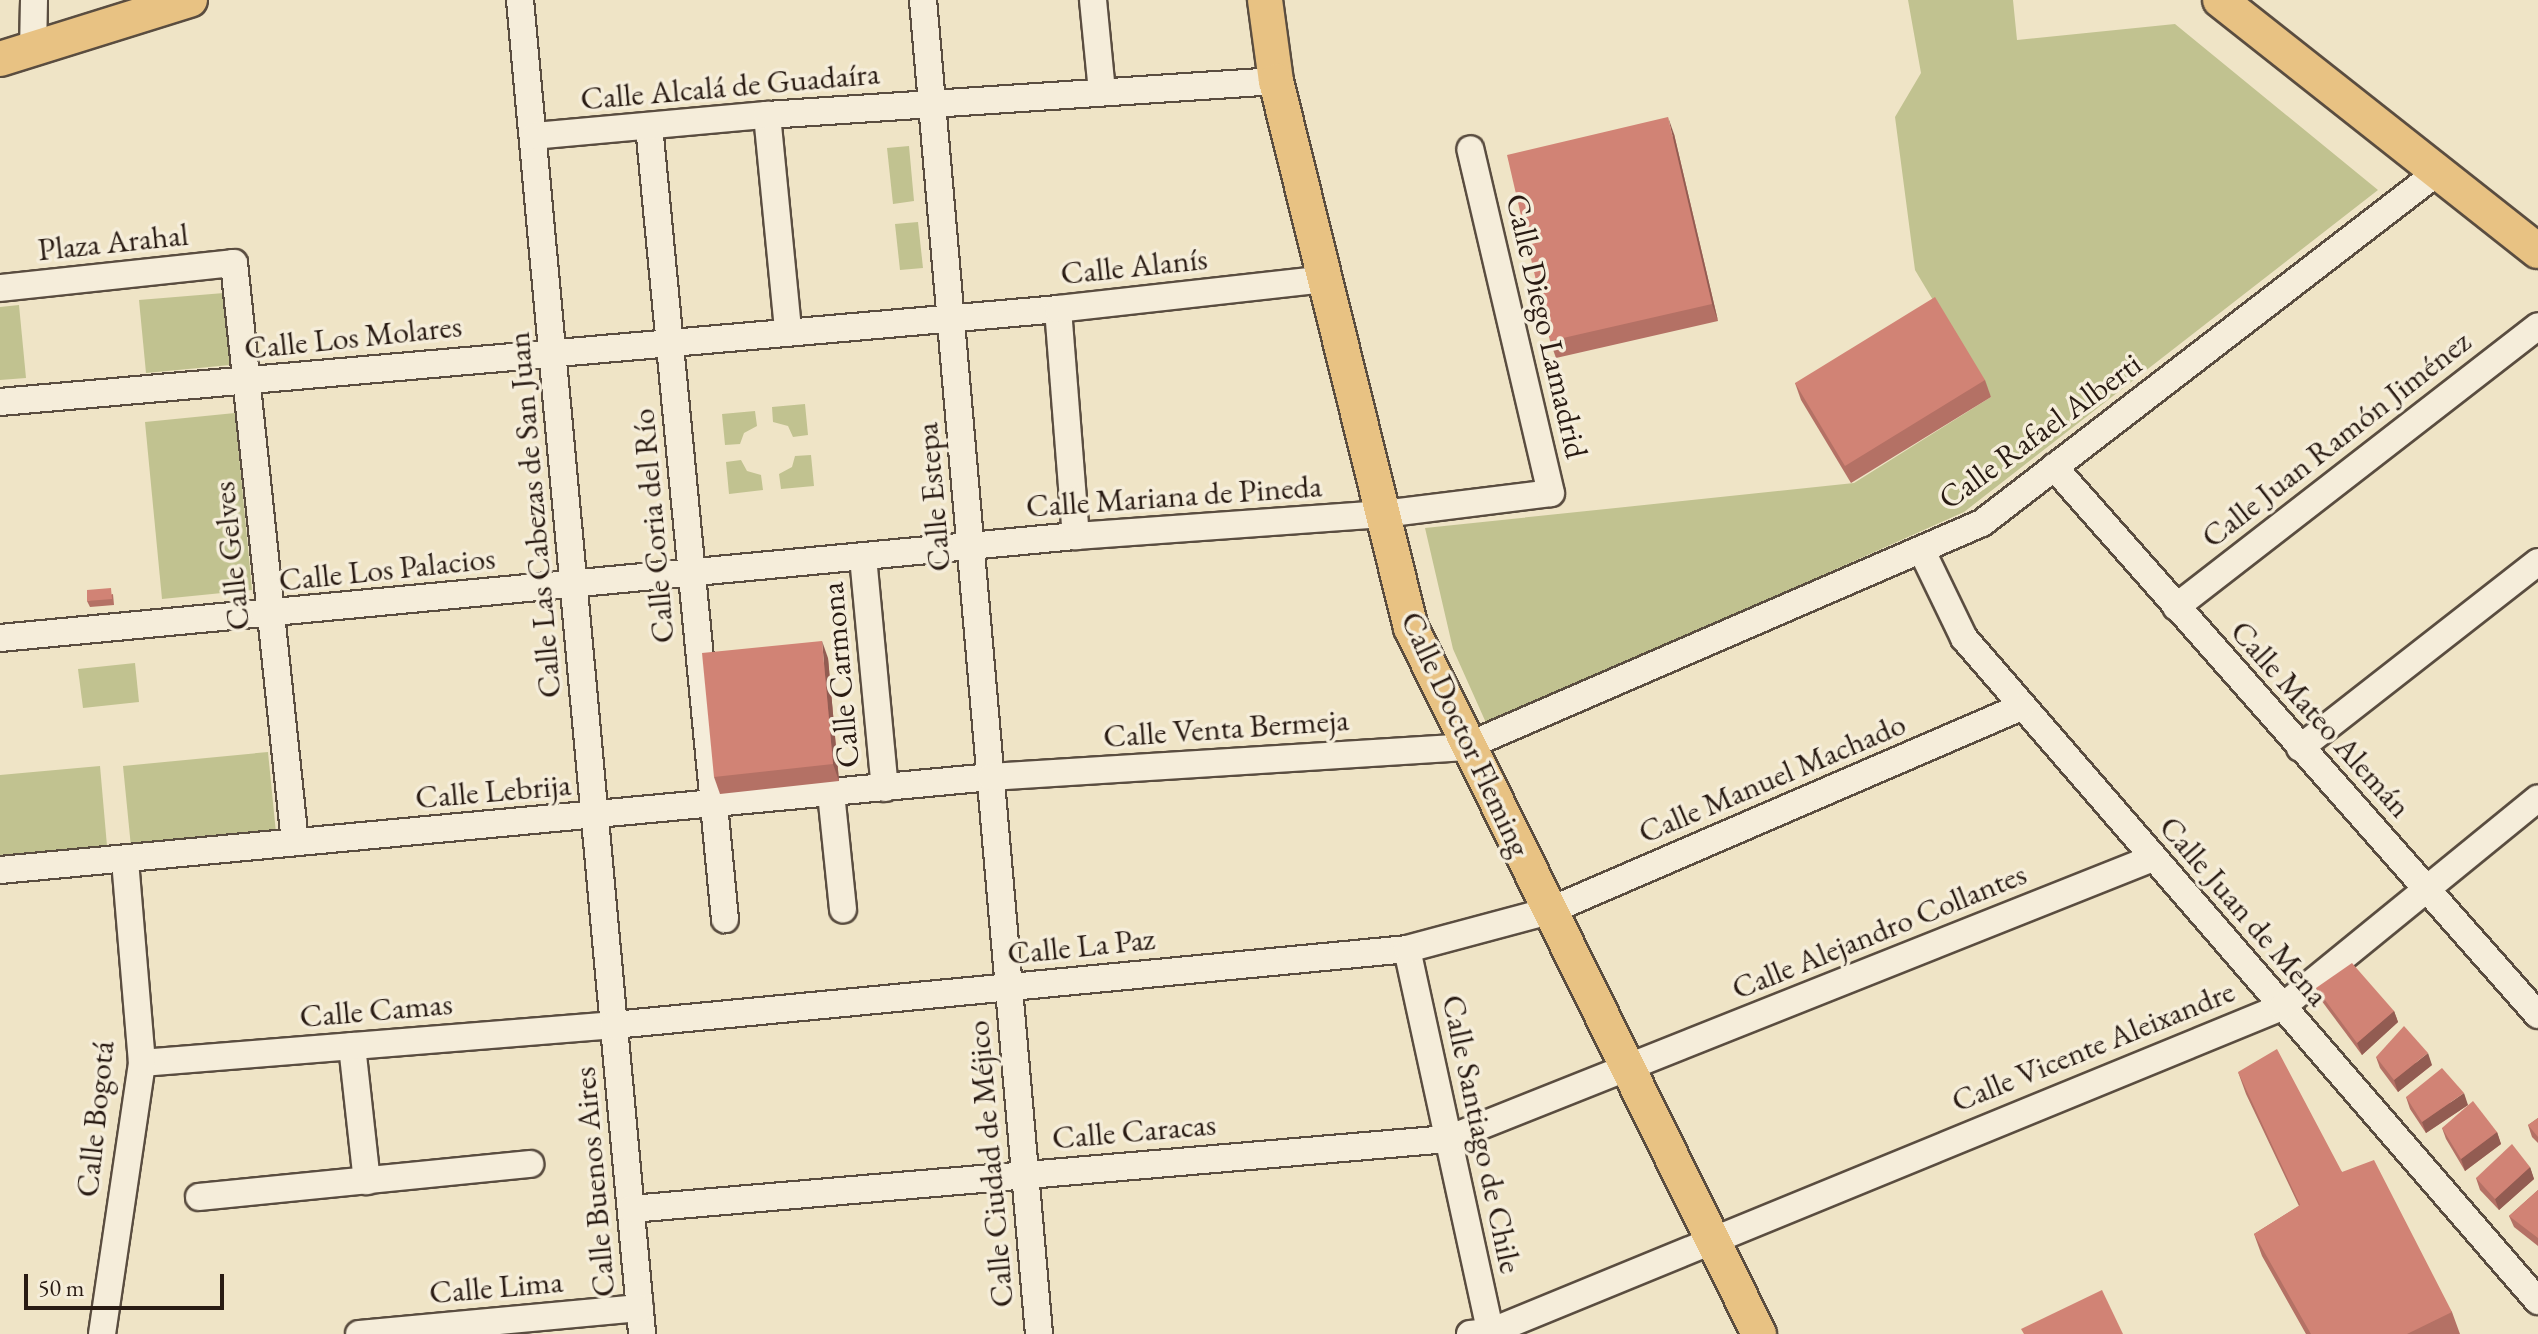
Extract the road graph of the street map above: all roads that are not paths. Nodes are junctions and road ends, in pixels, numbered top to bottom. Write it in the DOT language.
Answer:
graph roads {
  1 [pos="34,0"];
  2 [pos="190,0"];
  3 [pos="520,0"];
  4 [pos="923,0"];
  5 [pos="1093,0"];
  6 [pos="1265,0"];
  7 [pos="2220,0"];
  8 [pos="33,52"];
  9 [pos="0,59"];
  10 [pos="1276,81"];
  11 [pos="1102,91"];
  12 [pos="932,104"];
  13 [pos="767,115"];
  14 [pos="649,126"];
  15 [pos="534,136"];
  16 [pos="1470,149"];
  17 [pos="2435,174"];
  18 [pos="2538,251"];
  19 [pos="234,263"];
  20 [pos="1325,279"];
  21 [pos="0,288"];
  22 [pos="1058,309"];
  23 [pos="951,315"];
  24 [pos="2538,326"];
  25 [pos="788,331"];
  26 [pos="669,339"];
  27 [pos="554,352"];
  28 [pos="247,382"];
  29 [pos="0,402"];
  30 [pos="2054,467"];
  31 [pos="1383,514"];
  32 [pos="1076,536"];
  33 [pos="971,546"];
  34 [pos="1922,551"];
  35 [pos="863,557"];
  36 [pos="2538,562"];
  37 [pos="692,573"];
  38 [pos="574,584"];
  39 [pos="2176,607"];
  40 [pos="271,615"];
  41 [pos="0,638"];
  42 [pos="2021,707"];
  43 [pos="1465,747"];
  44 [pos="2300,748"];
  45 [pos="991,777"];
  46 [pos="885,788"];
  47 [pos="831,793"];
  48 [pos="2538,798"];
  49 [pos="712,805"];
  50 [pos="595,817"];
  51 [pos="295,842"];
  52 [pos="2153,858"];
  53 [pos="125,862"];
  54 [pos="0,870"];
  55 [pos="2424,886"];
  56 [pos="843,909"];
  57 [pos="1549,911"];
  58 [pos="725,919"];
  59 [pos="1407,949"];
  60 [pos="1009,987"];
  61 [pos="2282,1007"];
  62 [pos="2538,1015"];
  63 [pos="614,1025"];
  64 [pos="352,1046"];
  65 [pos="142,1063"];
  66 [pos="1631,1067"];
  67 [pos="1448,1139"];
  68 [pos="530,1164"];
  69 [pos="1026,1175"];
  70 [pos="367,1181"];
  71 [pos="199,1197"];
  72 [pos="631,1209"];
  73 [pos="1713,1237"];
  74 [pos="2538,1301"];
  75 [pos="640,1308"];
  76 [pos="1484,1333"];
  77 [pos="102,1334"];
  78 [pos="359,1334"];
  79 [pos="642,1334"];
  80 [pos="1039,1334"];
  81 [pos="1759,1334"];
  1 -- 8 [label="street"];
  2 -- 8 [label="main road"];
  3 -- 15 [label="street, Calle Las Cabezas de San Juan"];
  4 -- 12 [label="street, Calle Estepa"];
  5 -- 11 [label="street"];
  6 -- 10 [label="main road, Calle Doctor Fleming"];
  7 -- 17 [label="main road"];
  8 -- 9 [label="main road"];
  10 -- 11 [label="street, Calle Alcalá de Guadaíra"];
  10 -- 20 [label="main road, Calle Doctor Fleming"];
  11 -- 12 [label="street, Calle Alcalá de Guadaíra"];
  12 -- 13 [label="street, Calle Alcalá de Guadaíra"];
  12 -- 23 [label="street, Calle Estepa"];
  13 -- 14 [label="street, Calle Alcalá de Guadaíra"];
  13 -- 25 [label="street"];
  14 -- 15 [label="street, Calle Alcalá de Guadaíra"];
  14 -- 26 [label="street, Calle Coria del Río"];
  15 -- 27 [label="street, Calle Las Cabezas de San Juan"];
  16 -- 31 [label="street, Calle Diego Lamadrid"];
  17 -- 18 [label="main road"];
  17 -- 30 [label="street, Calle Rafael Alberti"];
  19 -- 21 [label="street, Plaza Arahal"];
  19 -- 28 [label="street, Calle Gelves"];
  20 -- 22 [label="street, Calle Alanís"];
  20 -- 31 [label="main road, Calle Doctor Fleming"];
  22 -- 23 [label="street, Calle Alanís"];
  22 -- 32 [label="street"];
  23 -- 25 [label="street, Calle Los Molares"];
  23 -- 33 [label="street, Calle Estepa"];
  24 -- 39 [label="street, Calle Juan Ramón Jiménez"];
  25 -- 26 [label="street, Calle Los Molares"];
  26 -- 27 [label="street, Calle Los Molares"];
  26 -- 37 [label="street, Calle Coria del Río"];
  27 -- 28 [label="street, Calle Los Molares"];
  27 -- 38 [label="street, Calle Las Cabezas de San Juan"];
  28 -- 29 [label="street, Calle Los Molares"];
  28 -- 40 [label="street, Calle Gelves"];
  30 -- 34 [label="street, Calle Rafael Alberti"];
  30 -- 39 [label="street, Calle Mateo Alemán"];
  31 -- 32 [label="street, Calle Mariana de Pineda"];
  31 -- 43 [label="main road, Calle Doctor Fleming"];
  32 -- 33 [label="street, Calle Mariana de Pineda"];
  33 -- 35 [label="street, Calle Los Palacios"];
  33 -- 45 [label="street, Calle Estepa"];
  34 -- 42 [label="street, Calle Juan de Mena"];
  34 -- 43 [label="street, Calle Rafael Alberti"];
  35 -- 37 [label="street, Calle Los Palacios"];
  35 -- 46 [label="street, Calle Carmona"];
  36 -- 44 [label="street"];
  37 -- 38 [label="street, Calle Los Palacios"];
  37 -- 49 [label="street, Calle Coria del Río"];
  38 -- 40 [label="street, Calle Los Palacios"];
  38 -- 50 [label="street, Calle Las Cabezas de San Juan"];
  39 -- 44 [label="street, Calle Mateo Alemán"];
  40 -- 41 [label="street, Calle Los Palacios"];
  40 -- 51 [label="street, Calle Gelves"];
  42 -- 52 [label="street, Calle Juan de Mena"];
  42 -- 57 [label="street, Calle Manuel Machado"];
  43 -- 45 [label="street, Calle Venta Bermeja"];
  43 -- 57 [label="main road, Calle Doctor Fleming"];
  44 -- 55 [label="street, Calle Mateo Alemán"];
  45 -- 46 [label="street, Calle Lebrija"];
  45 -- 60 [label="street, Calle Estepa"];
  46 -- 47 [label="street, Calle Lebrija"];
  47 -- 49 [label="street, Calle Lebrija"];
  47 -- 56 [label="street"];
  48 -- 55 [label="street, Calle Vicente Aleixandre"];
  49 -- 50 [label="street, Calle Lebrija"];
  49 -- 58 [label="street, Calle Coria del Río"];
  50 -- 51 [label="street, Calle Lebrija"];
  50 -- 63 [label="street, Calle Las Cabezas de San Juan"];
  51 -- 53 [label="street, Calle Lebrija"];
  52 -- 61 [label="street, Calle Juan de Mena"];
  52 -- 66 [label="street, Calle Alejandro Collantes"];
  53 -- 54 [label="street, Calle Lebrija"];
  53 -- 65 [label="street, Calle Bogotá"];
  55 -- 61 [label="street, Calle Vicente Aleixandre"];
  55 -- 62 [label="street, Calle Mateo Alemán"];
  57 -- 59 [label="street, Calle La Paz"];
  57 -- 66 [label="main road, Calle Doctor Fleming"];
  59 -- 60 [label="street, Calle La Paz"];
  59 -- 67 [label="street, Calle Santiago de Chile"];
  60 -- 63 [label="street, Calle La Paz"];
  60 -- 69 [label="street, Calle Ciudad de Méjico"];
  61 -- 73 [label="street, Calle Vicente Aleixandre"];
  61 -- 74 [label="street, Calle Juan de Mena"];
  63 -- 64 [label="street, Calle Camas"];
  63 -- 72 [label="street, Calle Buenos Aires"];
  64 -- 65 [label="street, Calle Camas"];
  64 -- 70 [label="street"];
  65 -- 77 [label="street, Calle Bogotá"];
  66 -- 67 [label="street, Calle Caracas"];
  66 -- 73 [label="main road, Calle Doctor Fleming"];
  67 -- 69 [label="street, Calle Caracas"];
  67 -- 76 [label="street, Calle Santiago de Chile"];
  68 -- 70 [label="street"];
  69 -- 72 [label="street, Calle Caracas"];
  69 -- 80 [label="street, Calle Ciudad de Méjico"];
  70 -- 71 [label="street"];
  72 -- 75 [label="street, Calle Buenos Aires"];
  73 -- 76 [label="street, Calle Vicente Aleixandre"];
  73 -- 81 [label="main road, Calle Doctor Fleming"];
  75 -- 78 [label="street, Calle Lima"];
  75 -- 79 [label="street, Calle Buenos Aires"];
}
